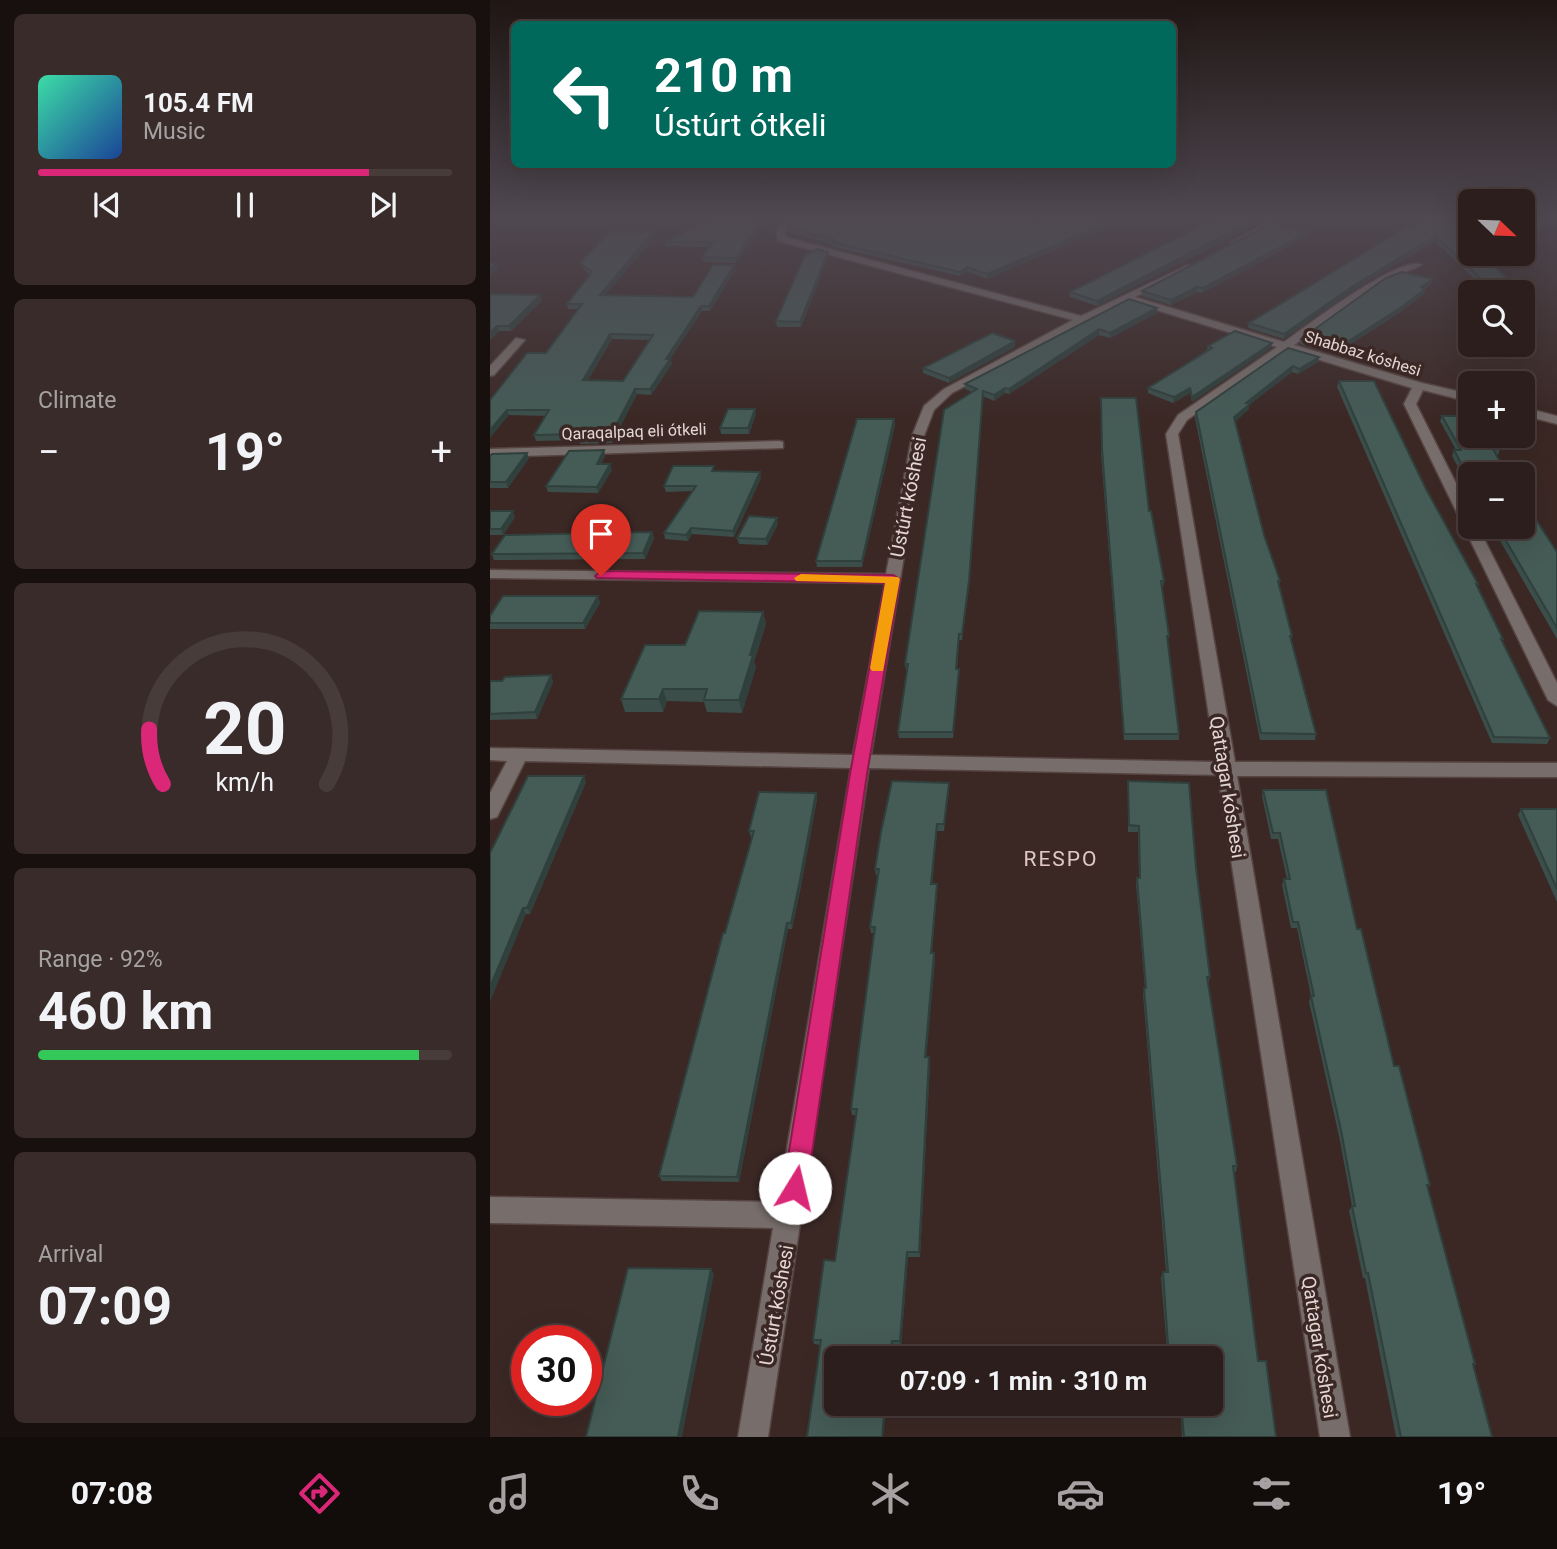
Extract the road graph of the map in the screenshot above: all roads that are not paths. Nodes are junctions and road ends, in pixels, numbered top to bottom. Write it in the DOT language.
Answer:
graph roads {
  1 [pos="954,285"];
  2 [pos="1153,285"];
  3 [pos="1372,285"];
  4 [pos="1127,298"];
  5 [pos="1082,319"];
  6 [pos="520,340"];
  7 [pos="1284,345"];
  8 [pos="492,368"];
  9 [pos="1419,386"];
  10 [pos="1458,395"];
  11 [pos="1535,414"];
  12 [pos="1557,420"];
  13 [pos="779,445"];
  14 [pos="490,453"];
  15 [pos="1458,500"];
  16 [pos="1477,539"];
  17 [pos="490,574"];
  18 [pos="893,579"];
  19 [pos="1557,700"];
  20 [pos="490,754"];
  21 [pos="519,754"];
  22 [pos="862,760"];
  23 [pos="1225,769"];
  24 [pos="1557,770"];
  25 [pos="490,812"];
  26 [pos="490,1210"];
  27 [pos="791,1215"];
  28 [pos="753,1437"];
  29 [pos="1335,1437"];
  1 -- 5 [label="street"];
  2 -- 4 [label="street, Ústúrt kóshesi"];
  3 -- 7 [label="street, Qattagar kóshesi"];
  4 -- 5 [label="street, Ústúrt kóshesi"];
  4 -- 7 [label="street, Shabbaz kóshesi"];
  5 -- 18 [label="street, Ústúrt kóshesi"];
  6 -- 8 [label="street"];
  7 -- 9 [label="street, Shabbaz kóshesi"];
  7 -- 23 [label="street, Qattagar kóshesi"];
  9 -- 10 [label="street, Shabbaz kóshesi"];
  9 -- 15 [label="street"];
  11 -- 12 [label="street"];
  13 -- 14 [label="street, Qaraqalpaq eli ótkeli"];
  16 -- 19 [label="street"];
  17 -- 18 [label="street"];
  18 -- 22 [label="street, Ústúrt kóshesi"];
  20 -- 21 [label="street"];
  21 -- 22 [label="street"];
  21 -- 25 [label="street"];
  22 -- 23 [label="street"];
  22 -- 27 [label="street, Ústúrt kóshesi"];
  23 -- 24 [label="street"];
  23 -- 29 [label="street, Qattagar kóshesi"];
  26 -- 27 [label="street"];
  27 -- 28 [label="street, Ústúrt kóshesi"];
}
